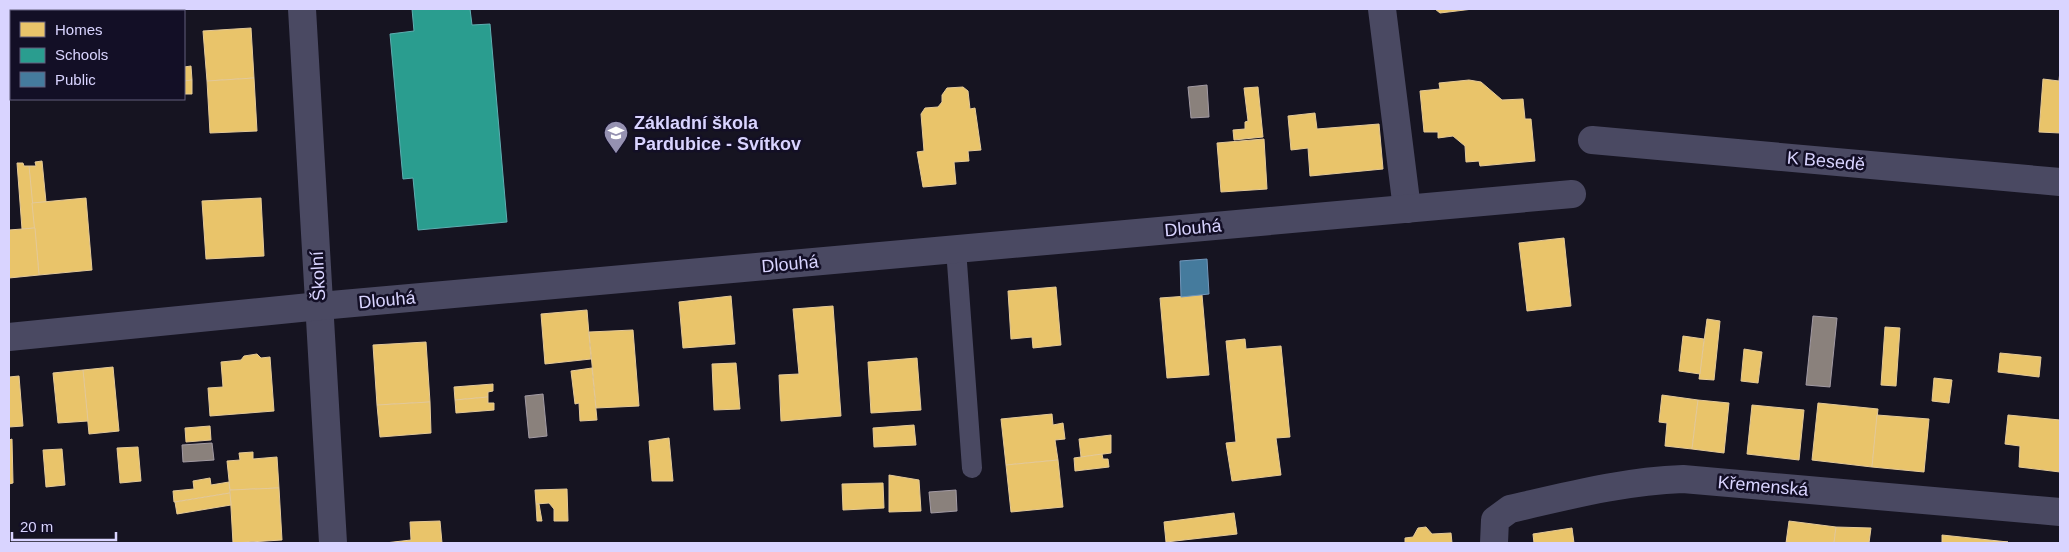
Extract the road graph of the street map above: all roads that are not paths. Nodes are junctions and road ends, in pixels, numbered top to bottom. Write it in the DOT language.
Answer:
graph roads {
  1 [pos="302,9"];
  2 [pos="1382,9"];
  3 [pos="1592,140"];
  4 [pos="2060,182"];
  5 [pos="1572,194"];
  6 [pos="1406,209"];
  7 [pos="956,249"];
  8 [pos="320,306"];
  9 [pos="9,337"];
  10 [pos="972,468"];
  11 [pos="2060,512"];
  12 [pos="333,543"];
  13 [pos="1494,543"];
  1 -- 8 [label="street, Školní"];
  2 -- 6 [label="street"];
  3 -- 4 [label="street, K Besedě"];
  5 -- 6 [label="street, Dlouhá"];
  6 -- 7 [label="street, Dlouhá"];
  7 -- 8 [label="street, Dlouhá"];
  7 -- 10 [label="lane"];
  8 -- 9 [label="street, Dlouhá"];
  8 -- 12 [label="street, Školní"];
  11 -- 13 [label="street, Křemenská"];
}
